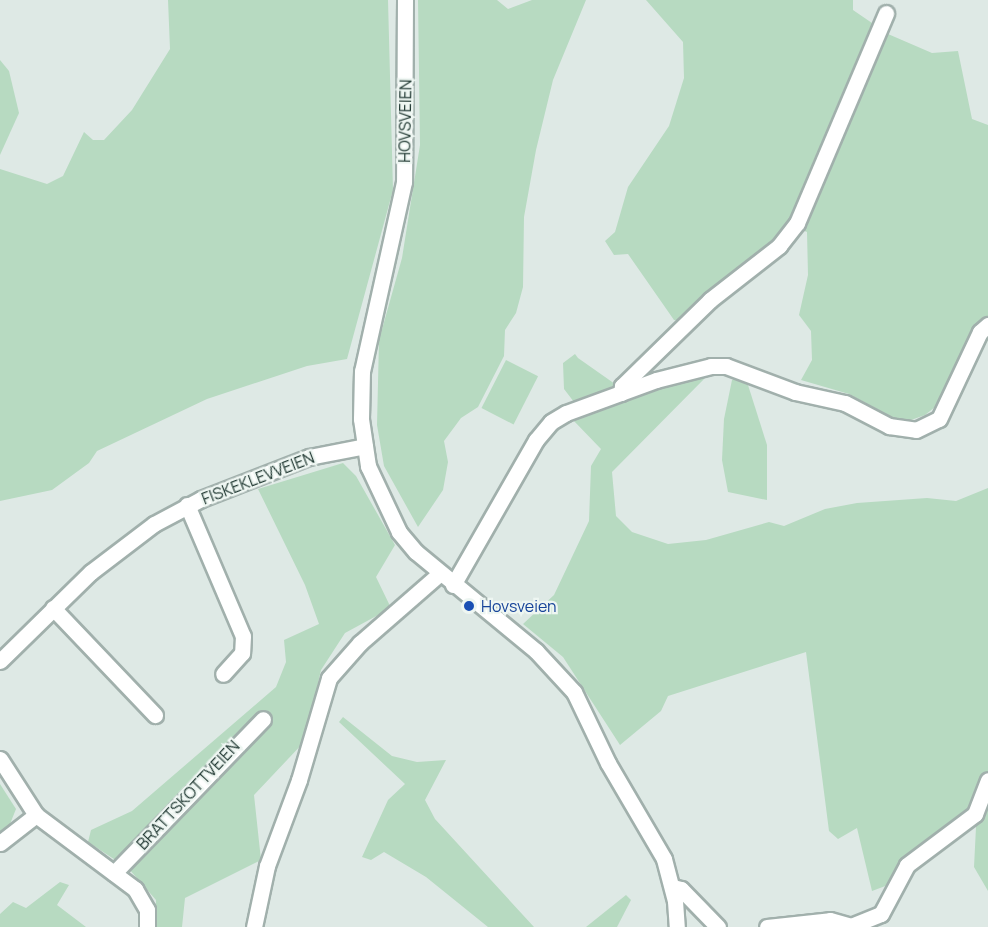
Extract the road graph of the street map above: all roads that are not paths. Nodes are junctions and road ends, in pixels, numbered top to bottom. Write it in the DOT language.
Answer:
graph roads {
  1 [pos="405,0"];
  2 [pos="886,13"];
  3 [pos="988,325"];
  4 [pos="641,368"];
  5 [pos="651,381"];
  6 [pos="621,393"];
  7 [pos="364,446"];
  8 [pos="187,505"];
  9 [pos="440,574"];
  10 [pos="453,585"];
  11 [pos="53,608"];
  12 [pos="0,661"];
  13 [pos="223,674"];
  14 [pos="155,715"];
  15 [pos="263,719"];
  16 [pos="0,759"];
  17 [pos="988,780"];
  18 [pos="36,814"];
  19 [pos="0,843"];
  20 [pos="114,873"];
  21 [pos="673,887"];
  22 [pos="147,927"];
  23 [pos="254,927"];
  24 [pos="677,927"];
  25 [pos="718,927"];
  26 [pos="767,927"];
  1 -- 7 [label="street, HOVSVEIEN"];
  2 -- 4 [label="street"];
  3 -- 5 [label="street"];
  4 -- 5 [label="street"];
  4 -- 6 [label="street"];
  5 -- 6 [label="street"];
  6 -- 10 [label="street"];
  7 -- 8 [label="street, FISKEKLEVVEIEN"];
  7 -- 9 [label="street, HOVSVEIEN"];
  8 -- 11 [label="street, FISKEKLEVVEIEN"];
  8 -- 13 [label="street, FISKEKLEVVEIEN"];
  9 -- 10 [label="street, HOVSVEIEN"];
  9 -- 23 [label="street"];
  10 -- 21 [label="street, HOVSVEIEN"];
  11 -- 12 [label="street, FISKEKLEVVEIEN"];
  11 -- 14 [label="street"];
  15 -- 20 [label="street, BRATTSKOTTVEIEN"];
  16 -- 18 [label="street"];
  17 -- 26 [label="street"];
  18 -- 19 [label="street"];
  18 -- 20 [label="street"];
  20 -- 22 [label="street"];
  21 -- 24 [label="street, HOVSVEIEN"];
  21 -- 25 [label="street"];
}
